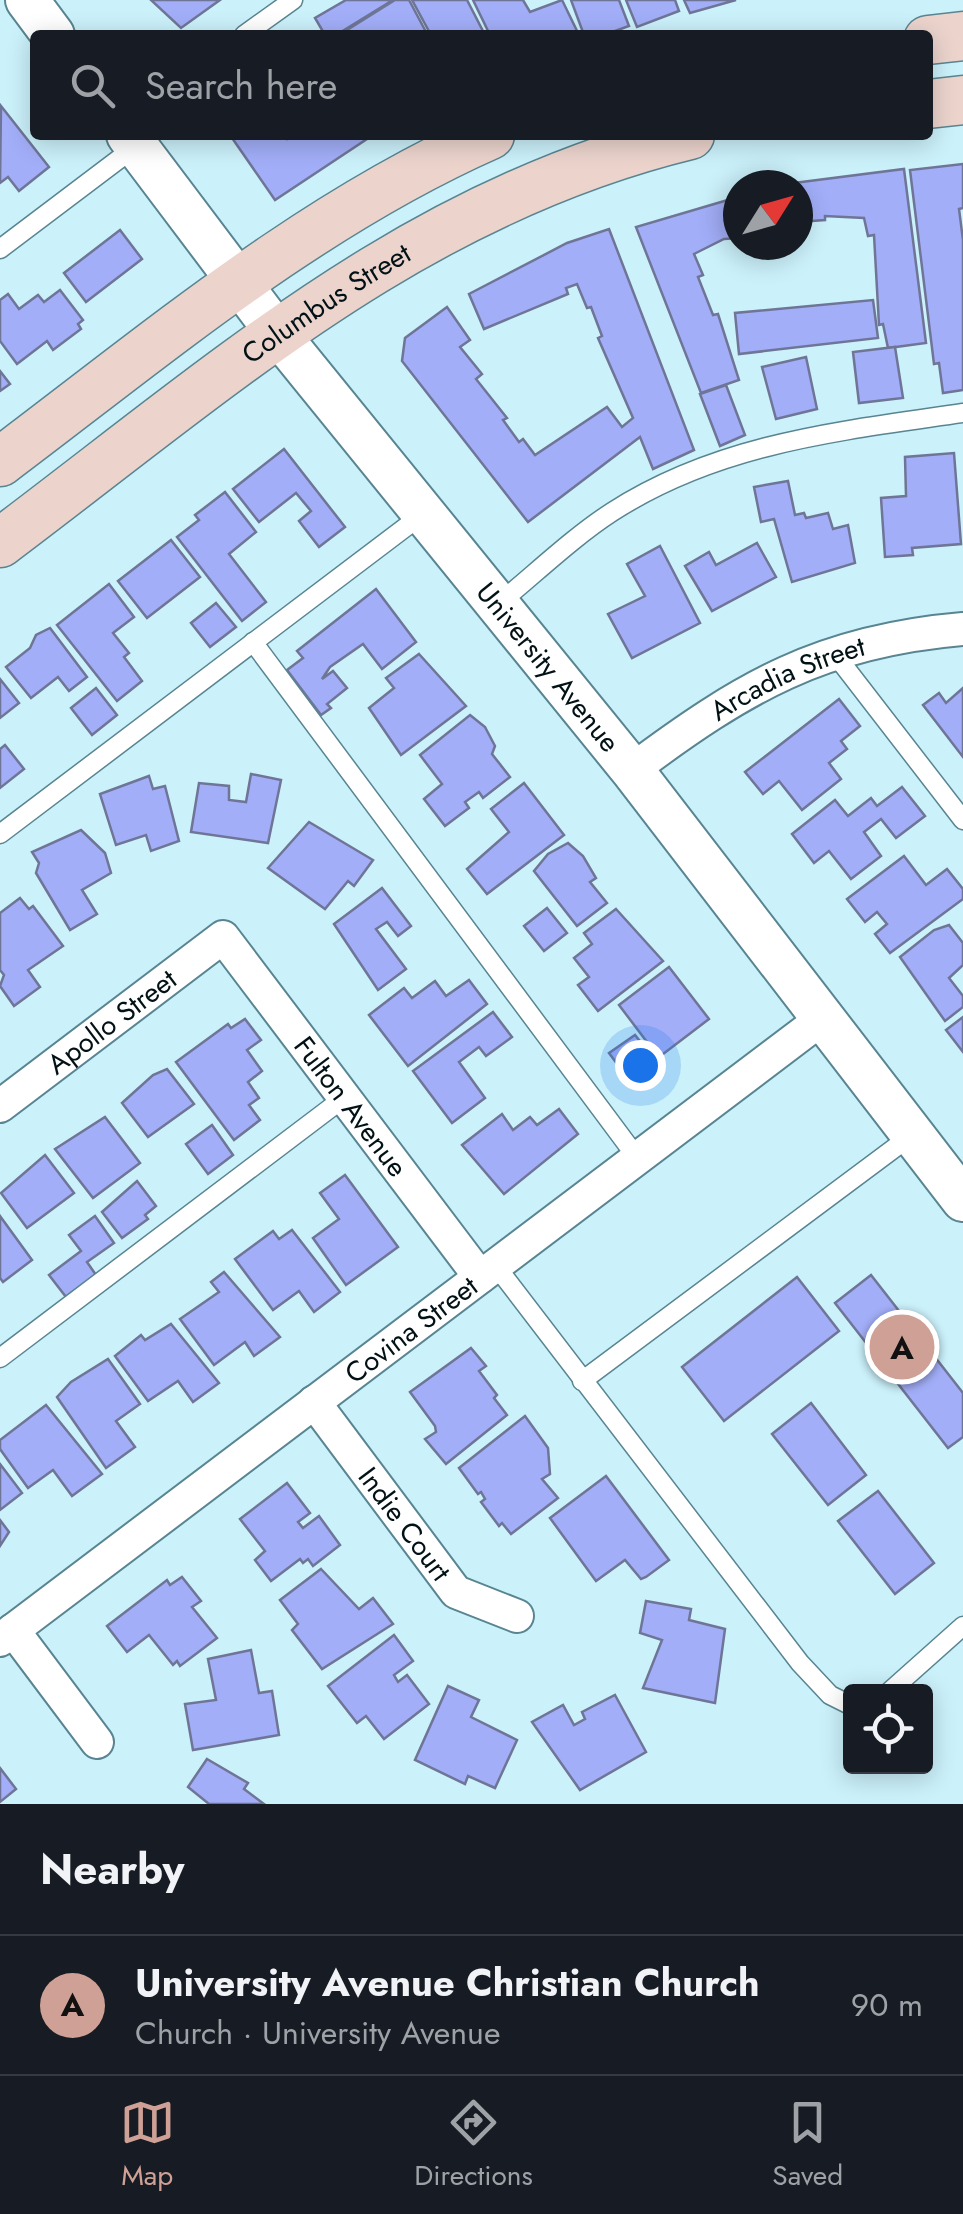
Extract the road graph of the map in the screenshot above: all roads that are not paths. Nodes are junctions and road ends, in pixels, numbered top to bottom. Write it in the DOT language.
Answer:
graph roads {
  1 [pos="27,0"];
  2 [pos="292,0"];
  3 [pos="49,30"];
  4 [pos="251,30"];
  5 [pos="963,36"];
  6 [pos="933,39"];
  7 [pos="963,100"];
  8 [pos="933,103"];
  9 [pos="132,140"];
  10 [pos="480,140"];
  11 [pos="673,140"];
  12 [pos="0,249"];
  13 [pos="238,282"];
  14 [pos="278,334"];
  15 [pos="963,413"];
  16 [pos="0,462"];
  17 [pos="423,514"];
  18 [pos="0,543"];
  19 [pos="497,604"];
  20 [pos="963,630"];
  21 [pos="253,642"];
  22 [pos="834,653"];
  23 [pos="632,770"];
  24 [pos="963,820"];
  25 [pos="0,834"];
  26 [pos="224,937"];
  27 [pos="823,1018"];
  28 [pos="345,1098"];
  29 [pos="0,1106"];
  30 [pos="913,1134"];
  31 [pos="638,1159"];
  32 [pos="963,1200"];
  33 [pos="488,1272"];
  34 [pos="0,1358"];
  35 [pos="582,1381"];
  36 [pos="314,1402"];
  37 [pos="517,1616"];
  38 [pos="963,1626"];
  39 [pos="6,1635"];
  40 [pos="899,1684"];
  41 [pos="843,1701"];
  42 [pos="97,1742"];
  1 -- 3 [label="street"];
  2 -- 4 [label="lane"];
  5 -- 6 [label="main road"];
  7 -- 8 [label="main road"];
  9 -- 12 [label="lane"];
  9 -- 13 [label="street, University Avenue"];
  10 -- 13 [label="main road"];
  11 -- 14 [label="main road, Columbus Street"];
  13 -- 14 [label="street, University Avenue"];
  13 -- 16 [label="main road"];
  14 -- 17 [label="street, University Avenue"];
  14 -- 18 [label="main road, Columbus Street"];
  15 -- 19 [label="lane"];
  17 -- 19 [label="street, University Avenue"];
  17 -- 21 [label="lane"];
  19 -- 23 [label="street, University Avenue"];
  20 -- 22 [label="street, Arcadia Street"];
  21 -- 25 [label="lane"];
  21 -- 31 [label="lane"];
  22 -- 23 [label="street, Arcadia Street"];
  22 -- 24 [label="lane"];
  23 -- 27 [label="street, University Avenue"];
  26 -- 28 [label="street, Fulton Avenue"];
  26 -- 29 [label="street, Apollo Street"];
  27 -- 30 [label="street, University Avenue"];
  27 -- 31 [label="street, Covina Street"];
  28 -- 33 [label="street, Fulton Avenue"];
  28 -- 34 [label="lane"];
  30 -- 32 [label="street, University Avenue"];
  30 -- 35 [label="lane"];
  31 -- 33 [label="street, Covina Street"];
  33 -- 35 [label="lane"];
  33 -- 36 [label="street, Covina Street"];
  35 -- 41 [label="lane"];
  36 -- 37 [label="street, Indie Court"];
  36 -- 39 [label="street, Covina Street"];
  38 -- 40 [label="lane"];
  39 -- 42 [label="street"];
}
